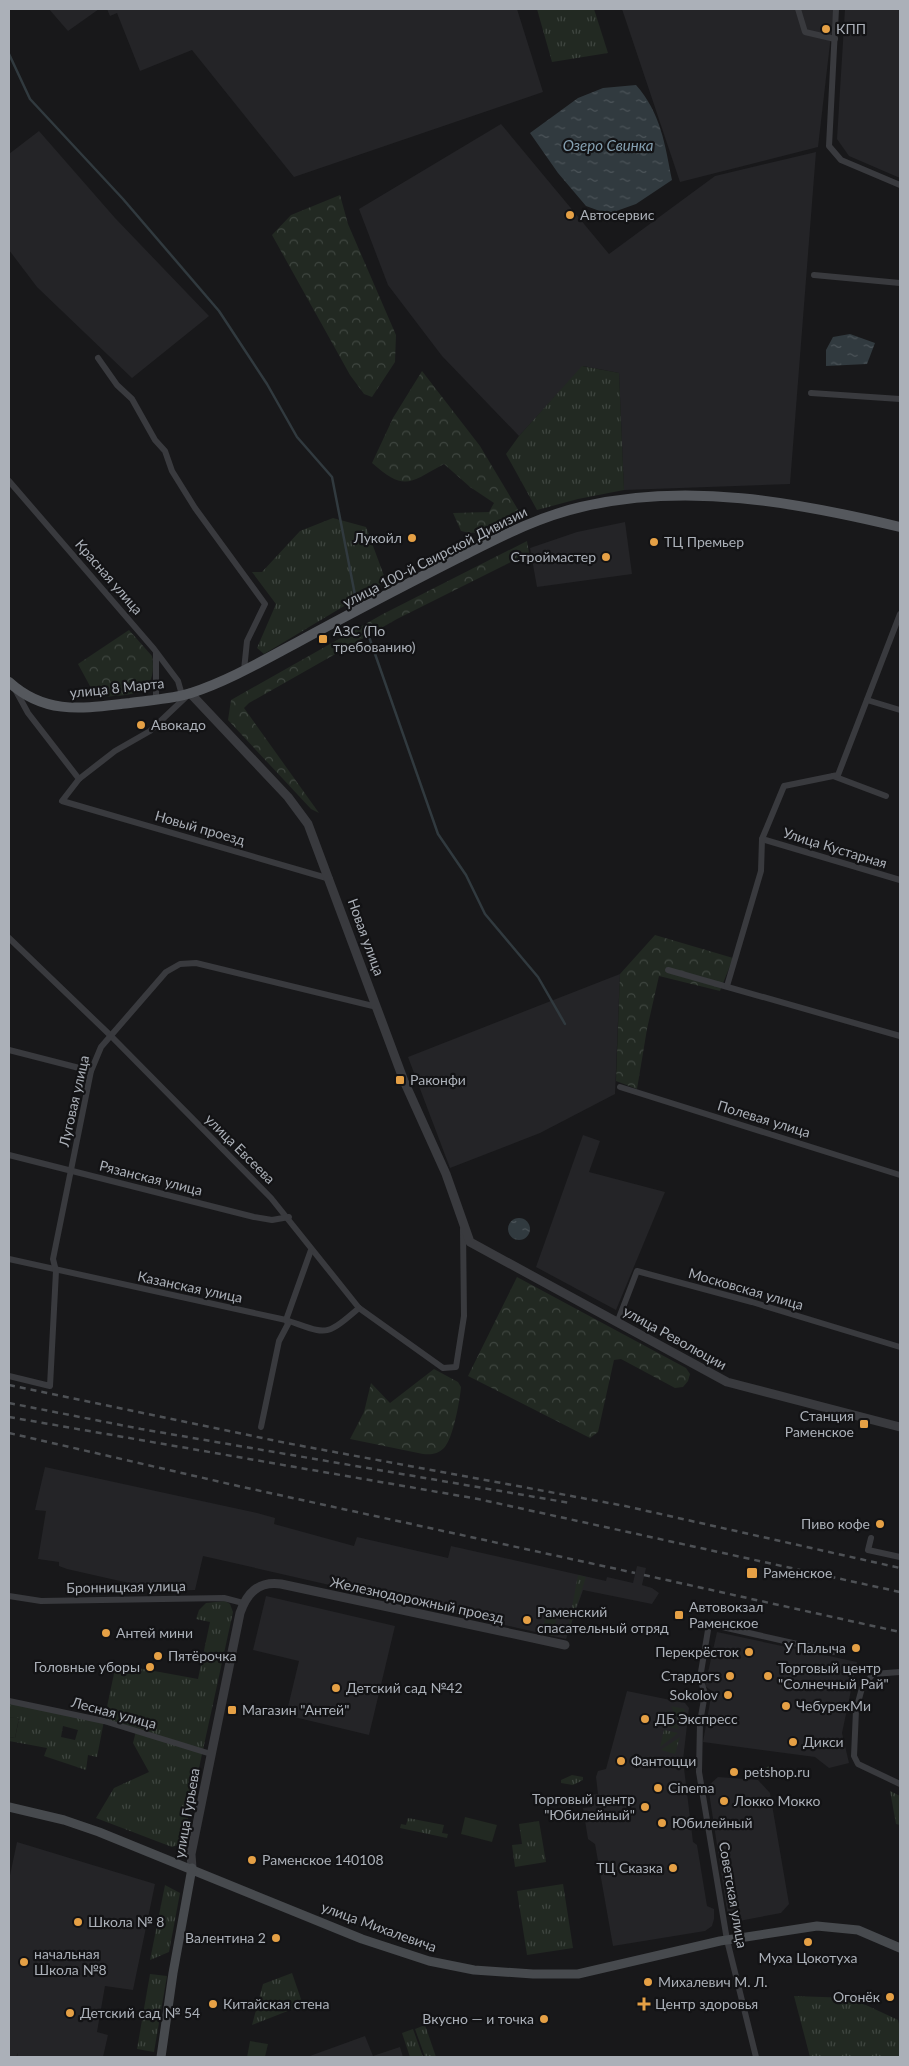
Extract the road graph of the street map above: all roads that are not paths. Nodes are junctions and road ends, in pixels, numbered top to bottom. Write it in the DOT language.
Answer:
graph roads {
  1 [pos="798,9"];
  2 [pos="836,9"];
  3 [pos="835,39"];
  4 [pos="900,185"];
  5 [pos="814,274"];
  6 [pos="900,283"];
  7 [pos="98,358"];
  8 [pos="811,393"];
  9 [pos="900,399"];
  10 [pos="9,482"];
  11 [pos="900,527"];
  12 [pos="900,614"];
  13 [pos="156,652"];
  14 [pos="244,670"];
  15 [pos="12,685"];
  16 [pos="182,695"];
  17 [pos="156,699"];
  18 [pos="867,700"];
  19 [pos="900,710"];
  20 [pos="832,776"];
  21 [pos="79,779"];
  22 [pos="886,796"];
  23 [pos="762,839"];
  24 [pos="331,879"];
  25 [pos="900,880"];
  26 [pos="9,938"];
  27 [pos="668,970"];
  28 [pos="727,986"];
  29 [pos="377,1007"];
  30 [pos="110,1035"];
  31 [pos="900,1036"];
  32 [pos="9,1050"];
  33 [pos="91,1071"];
  34 [pos="620,1088"];
  35 [pos="9,1155"];
  36 [pos="71,1171"];
  37 [pos="900,1175"];
  38 [pos="288,1217"];
  39 [pos="463,1223"];
  40 [pos="311,1250"];
  41 [pos="9,1259"];
  42 [pos="56,1271"];
  43 [pos="359,1308"];
  44 [pos="286,1320"];
  45 [pos="617,1323"];
  46 [pos="900,1347"];
  47 [pos="9,1376"];
  48 [pos="261,1427"];
  49 [pos="900,1427"];
  50 [pos="871,1538"];
  51 [pos="900,1557"];
  52 [pos="9,1596"];
  53 [pos="243,1603"];
  54 [pos="565,1645"];
  55 [pos="833,1652"];
  56 [pos="900,1672"];
  57 [pos="9,1701"];
  58 [pos="211,1754"];
  59 [pos="900,1784"];
  60 [pos="9,1806"];
  61 [pos="192,1868"];
  62 [pos="727,1940"];
  63 [pos="900,1948"];
  64 [pos="161,2057"];
  65 [pos="756,2057"];
  1 -- 3 [label="street"];
  2 -- 3 [label="street"];
  3 -- 4 [label="street"];
  5 -- 6 [label="street"];
  7 -- 14 [label="street"];
  8 -- 9 [label="street"];
  10 -- 13 [label="street, Красная улица"];
  11 -- 14 [label="main road, улица 100-й Свирской Дивизии"];
  12 -- 18 [label="street"];
  13 -- 16 [label="street, Красная улица"];
  13 -- 17 [label="street"];
  14 -- 16 [label="main road, улица 100-й Свирской Дивизии"];
  15 -- 17 [label="main road, улица 8 Марта"];
  15 -- 21 [label="street"];
  16 -- 17 [label="main road, улица 8 Марта"];
  16 -- 21 [label="street"];
  16 -- 24 [label="street, Новая улица"];
  18 -- 19 [label="street"];
  18 -- 20 [label="street"];
  20 -- 22 [label="street"];
  20 -- 23 [label="street"];
  21 -- 24 [label="street, Новый проезд"];
  23 -- 25 [label="street, Улица Кустарная"];
  23 -- 28 [label="street"];
  24 -- 29 [label="street, Новая улица"];
  26 -- 30 [label="street, улица Евсеева"];
  27 -- 28 [label="street"];
  28 -- 31 [label="street"];
  29 -- 30 [label="street, Луговая улица"];
  29 -- 39 [label="street, Новая улица"];
  30 -- 33 [label="street, Луговая улица"];
  30 -- 38 [label="street, улица Евсеева"];
  32 -- 33 [label="street"];
  33 -- 36 [label="street, Луговая улица"];
  34 -- 37 [label="street, Полевая улица"];
  35 -- 36 [label="street, Рязанская улица"];
  36 -- 38 [label="street, Рязанская улица"];
  36 -- 42 [label="street, Луговая улица"];
  38 -- 40 [label="street, улица Евсеева"];
  39 -- 43 [label="street, улица Евсеева"];
  39 -- 45 [label="street, улица Революции"];
  40 -- 43 [label="street, улица Евсеева"];
  40 -- 44 [label="street"];
  41 -- 42 [label="street, Казанская улица"];
  42 -- 44 [label="street, Казанская улица"];
  42 -- 47 [label="street, Луговая улица"];
  43 -- 44 [label="street, Казанская улица"];
  44 -- 48 [label="street"];
  45 -- 46 [label="street, Московская улица"];
  45 -- 49 [label="street, улица Революции"];
  50 -- 51 [label="street"];
  52 -- 53 [label="street, Бронницкая улица"];
  53 -- 54 [label="street, Железнодорожный проезд"];
  53 -- 58 [label="street, улица Гурьева"];
  55 -- 62 [label="street, Советская улица"];
  56 -- 59 [label="street"];
  57 -- 58 [label="street, Лесная улица"];
  58 -- 61 [label="street, улица Гурьева"];
  60 -- 61 [label="main road, улица Михалевича"];
  61 -- 62 [label="main road, улица Михалевича"];
  61 -- 64 [label="main road, улица Гурьева"];
  62 -- 63 [label="main road, улица Михалевича"];
  62 -- 65 [label="street, Советская улица"];
}
